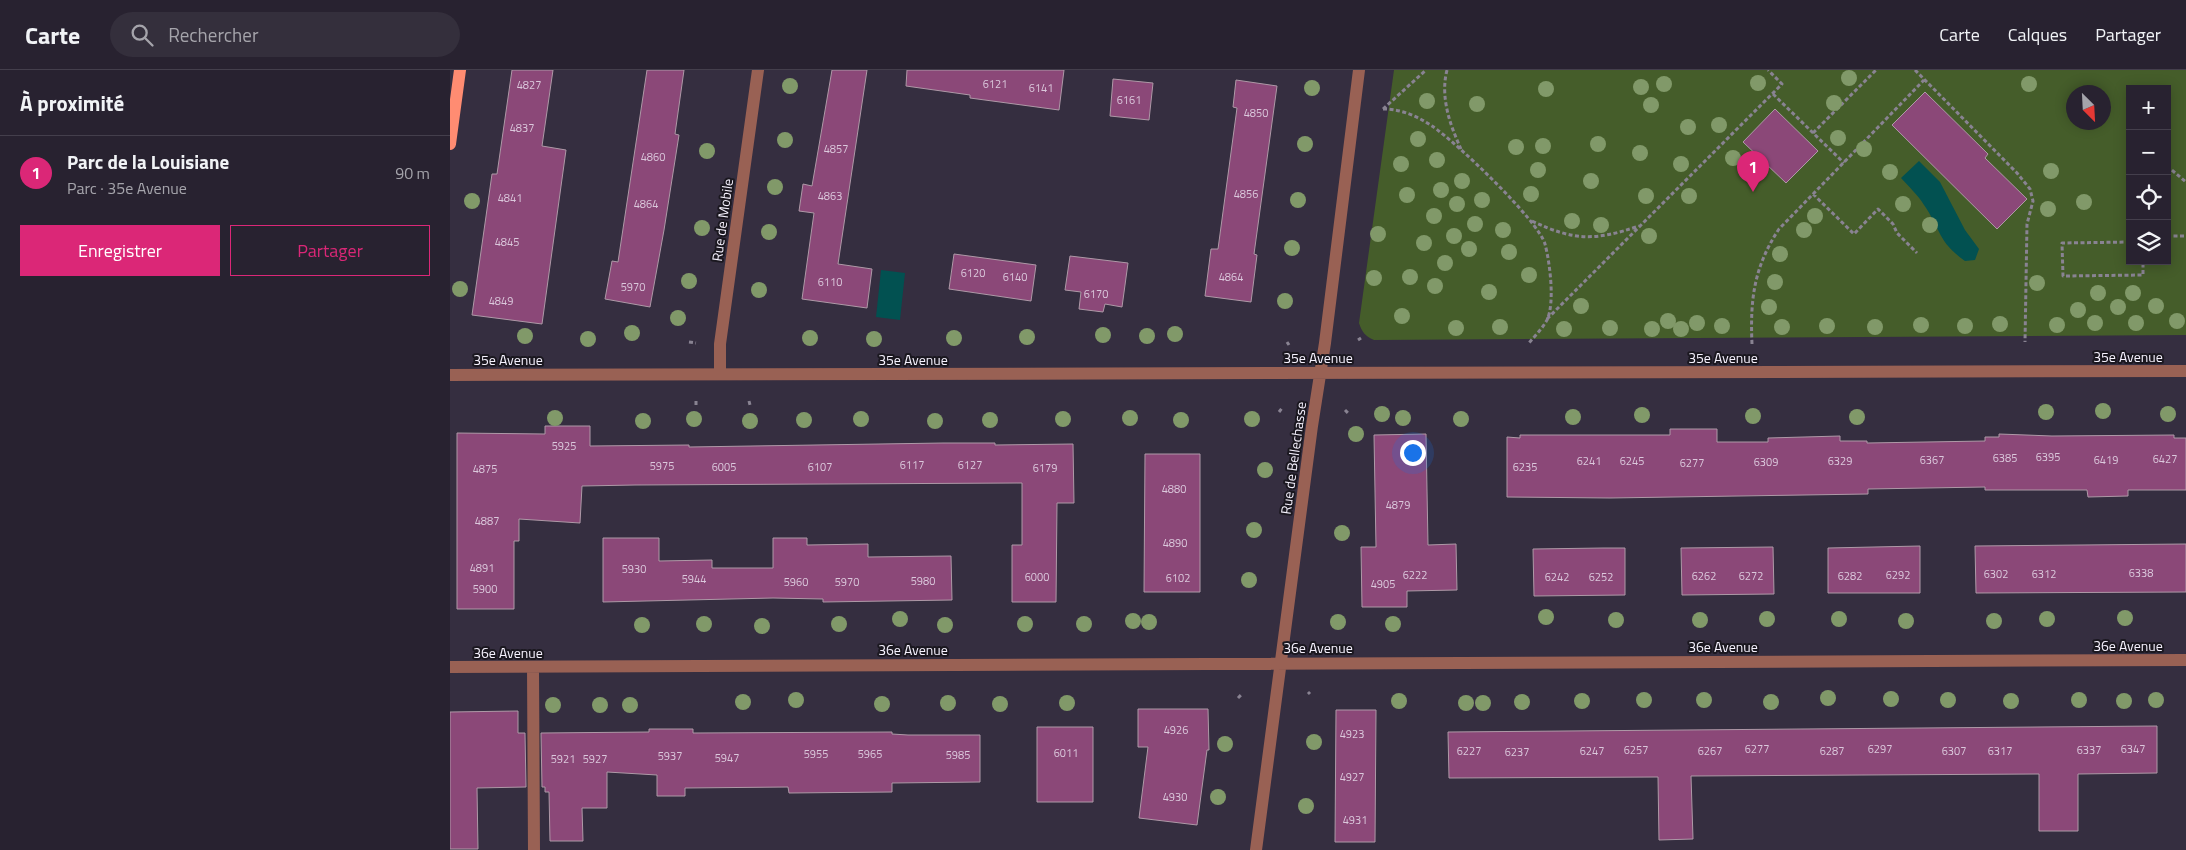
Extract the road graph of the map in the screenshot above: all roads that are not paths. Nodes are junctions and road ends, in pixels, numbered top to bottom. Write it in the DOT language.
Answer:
graph roads {
  1 [pos="460,70"];
  2 [pos="758,70"];
  3 [pos="1359,70"];
  4 [pos="450,144"];
  5 [pos="2186,371"];
  6 [pos="1320,372"];
  7 [pos="720,374"];
  8 [pos="450,375"];
  9 [pos="2186,660"];
  10 [pos="1281,662"];
  11 [pos="450,667"];
  12 [pos="533,667"];
  13 [pos="534,850"];
  14 [pos="1256,850"];
  1 -- 4 [label="main road"];
  2 -- 7 [label="street, Rue de Mobile"];
  3 -- 6 [label="street, Rue de Bellechasse"];
  5 -- 6 [label="street, 35e Avenue"];
  6 -- 7 [label="street, 35e Avenue"];
  6 -- 10 [label="street, Rue de Bellechasse"];
  7 -- 8 [label="street, 35e Avenue"];
  9 -- 10 [label="street, 36e Avenue"];
  10 -- 12 [label="street, 36e Avenue"];
  10 -- 14 [label="street, Rue de Bellechasse"];
  11 -- 12 [label="street, 36e Avenue"];
  12 -- 13 [label="street"];
}
